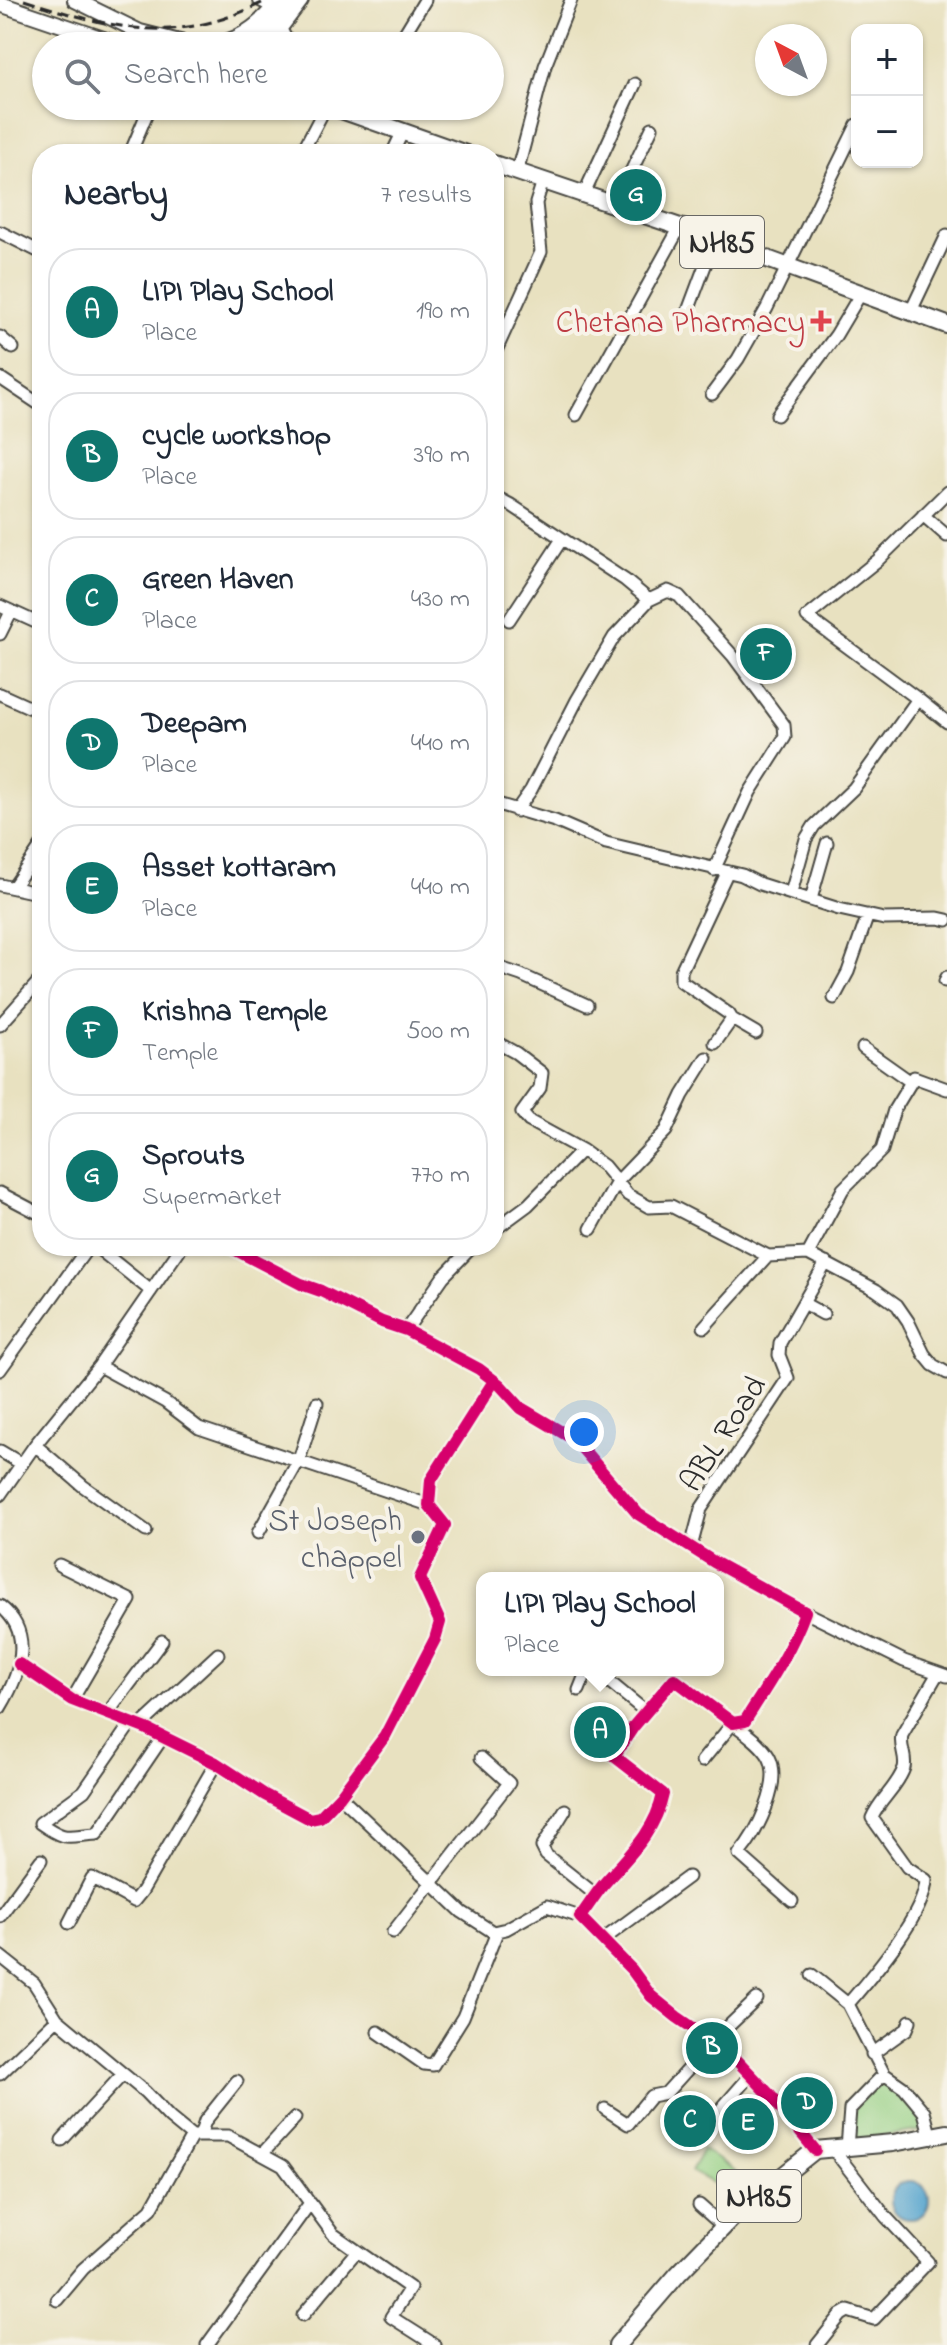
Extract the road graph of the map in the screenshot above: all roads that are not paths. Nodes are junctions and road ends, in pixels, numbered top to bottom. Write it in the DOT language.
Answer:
graph roads {
  1 [pos="75,0"];
  2 [pos="259,0"];
  3 [pos="300,0"];
  4 [pos="425,0"];
  5 [pos="571,0"];
  6 [pos="0,4"];
  7 [pos="275,14"];
  8 [pos="83,32"];
  9 [pos="140,32"];
  10 [pos="249,32"];
  11 [pos="264,32"];
  12 [pos="406,32"];
  13 [pos="635,84"];
  14 [pos="144,120"];
  15 [pos="320,120"];
  16 [pos="379,120"];
  17 [pos="652,128"];
  18 [pos="403,131"];
  19 [pos="851,137"];
  20 [pos="134,144"];
  21 [pos="307,144"];
  22 [pos="397,144"];
  23 [pos="439,144"];
  24 [pos="504,167"];
  25 [pos="517,172"];
  26 [pos="543,181"];
  27 [pos="584,194"];
  28 [pos="615,205"];
  29 [pos="680,227"];
  30 [pos="0,232"];
  31 [pos="947,235"];
  32 [pos="715,239"];
  33 [pos="32,248"];
  34 [pos="786,265"];
  35 [pos="861,293"];
  36 [pos="688,311"];
  37 [pos="911,311"];
  38 [pos="947,325"];
  39 [pos="504,333"];
  40 [pos="0,337"];
  41 [pos="13,348"];
  42 [pos="0,378"];
  43 [pos="712,394"];
  44 [pos="32,399"];
  45 [pos="576,415"];
  46 [pos="777,415"];
  47 [pos="947,492"];
  48 [pos="504,502"];
  49 [pos="923,515"];
  50 [pos="947,536"];
  51 [pos="562,539"];
  52 [pos="649,600"];
  53 [pos="5,609"];
  54 [pos="509,620"];
  55 [pos="32,621"];
  56 [pos="0,634"];
  57 [pos="0,694"];
  58 [pos="918,699"];
  59 [pos="32,708"];
  60 [pos="947,722"];
  61 [pos="504,807"];
  62 [pos="516,811"];
  63 [pos="827,843"];
  64 [pos="32,860"];
  65 [pos="714,870"];
  66 [pos="727,873"];
  67 [pos="0,885"];
  68 [pos="14,886"];
  69 [pos="32,891"];
  70 [pos="791,893"];
  71 [pos="811,899"];
  72 [pos="868,915"];
  73 [pos="947,920"];
  74 [pos="504,969"];
  75 [pos="32,989"];
  76 [pos="834,998"];
  77 [pos="587,1005"];
  78 [pos="732,1019"];
  79 [pos="0,1025"];
  80 [pos="756,1033"];
  81 [pos="715,1043"];
  82 [pos="504,1046"];
  83 [pos="863,1048"];
  84 [pos="706,1058"];
  85 [pos="911,1082"];
  86 [pos="947,1089"];
  87 [pos="582,1150"];
  88 [pos="617,1182"];
  89 [pos="0,1193"];
  90 [pos="32,1210"];
  91 [pos="504,1223"];
  92 [pos="591,1229"];
  93 [pos="808,1254"];
  94 [pos="85,1256"];
  95 [pos="105,1256"];
  96 [pos="175,1256"];
  97 [pos="247,1256"];
  98 [pos="463,1256"];
  99 [pos="768,1256"];
  100 [pos="826,1263"];
  101 [pos="151,1291"];
  102 [pos="803,1303"];
  103 [pos="823,1314"];
  104 [pos="704,1327"];
  105 [pos="406,1330"];
  106 [pos="99,1366"];
  107 [pos="0,1370"];
  108 [pos="947,1373"];
  109 [pos="494,1381"];
  110 [pos="317,1403"];
  111 [pos="35,1445"];
  112 [pos="0,1451"];
  113 [pos="299,1460"];
  114 [pos="22,1464"];
  115 [pos="0,1495"];
  116 [pos="429,1505"];
  117 [pos="146,1531"];
  118 [pos="258,1533"];
  119 [pos="691,1547"];
  120 [pos="59,1565"];
  121 [pos="0,1606"];
  122 [pos="805,1612"];
  123 [pos="162,1641"];
  124 [pos="218,1654"];
  125 [pos="19,1664"];
  126 [pos="943,1674"];
  127 [pos="585,1676"];
  128 [pos="602,1676"];
  129 [pos="579,1690"];
  130 [pos="72,1700"];
  131 [pos="0,1708"];
  132 [pos="646,1712"];
  133 [pos="107,1714"];
  134 [pos="733,1723"];
  135 [pos="135,1724"];
  136 [pos="163,1737"];
  137 [pos="481,1758"];
  138 [pos="702,1761"];
  139 [pos="216,1763"];
  140 [pos="340,1796"];
  141 [pos="565,1810"];
  142 [pos="41,1860"];
  143 [pos="688,1877"];
  144 [pos="431,1880"];
  145 [pos="596,1895"];
  146 [pos="792,1901"];
  147 [pos="0,1916"];
  148 [pos="580,1917"];
  149 [pos="69,1923"];
  150 [pos="393,1932"];
  151 [pos="497,1932"];
  152 [pos="604,1939"];
  153 [pos="0,1956"];
  154 [pos="812,1975"];
  155 [pos="757,1999"];
  156 [pos="848,2004"];
  157 [pos="57,2019"];
  158 [pos="910,2021"];
  159 [pos="378,2032"];
  160 [pos="713,2041"];
  161 [pos="872,2054"];
  162 [pos="0,2074"];
  163 [pos="123,2074"];
  164 [pos="884,2074"];
  165 [pos="751,2075"];
  166 [pos="237,2081"];
  167 [pos="605,2109"];
  168 [pos="295,2118"];
  169 [pos="939,2135"];
  170 [pos="196,2136"];
  171 [pos="62,2140"];
  172 [pos="694,2140"];
  173 [pos="840,2148"];
  174 [pos="815,2150"];
  175 [pos="262,2154"];
  176 [pos="310,2203"];
  177 [pos="699,2205"];
  178 [pos="724,2227"];
  179 [pos="356,2252"];
  180 [pos="57,2300"];
  181 [pos="303,2315"];
  182 [pos="207,2345"];
  183 [pos="435,2345"];
  184 [pos="617,2345"];
  185 [pos="817,2345"];
  1 -- 9 [label="main road"];
  2 -- 7 [label="street"];
  3 -- 7 [label="highway"];
  4 -- 12 [label="street"];
  5 -- 25 [label="street"];
  6 -- 8 [label="main road"];
  7 -- 10 [label="highway"];
  7 -- 11 [label="highway"];
  13 -- 27 [label="street"];
  14 -- 20 [label="street"];
  15 -- 21 [label="street"];
  16 -- 18 [label="highway"];
  17 -- 28 [label="street"];
  18 -- 22 [label="street"];
  18 -- 23 [label="highway"];
  19 -- 34 [label="street"];
  24 -- 25 [label="highway, NH85"];
  25 -- 26 [label="highway, NH85"];
  26 -- 27 [label="highway, NH85"];
  26 -- 39 [label="street"];
  27 -- 28 [label="highway, NH85"];
  28 -- 29 [label="highway, NH85"];
  29 -- 32 [label="highway, NH85"];
  29 -- 45 [label="street"];
  30 -- 33 [label="street"];
  31 -- 37 [label="street"];
  32 -- 34 [label="highway, NH85"];
  32 -- 36 [label="street"];
  34 -- 35 [label="highway, NH85"];
  34 -- 43 [label="street"];
  35 -- 37 [label="highway, NH85"];
  35 -- 46 [label="street"];
  37 -- 38 [label="highway, NH85"];
  40 -- 41 [label="street"];
  42 -- 44 [label="street"];
  47 -- 49 [label="street"];
  48 -- 51 [label="street"];
  49 -- 50 [label="street"];
  49 -- 58 [label="street"];
  51 -- 52 [label="street"];
  51 -- 54 [label="street"];
  52 -- 62 [label="street"];
  52 -- 65 [label="street"];
  53 -- 55 [label="street"];
  53 -- 56 [label="street"];
  57 -- 59 [label="street"];
  58 -- 60 [label="street"];
  58 -- 70 [label="street"];
  61 -- 62 [label="street"];
  62 -- 65 [label="street"];
  63 -- 71 [label="street"];
  64 -- 68 [label="street"];
  65 -- 66 [label="street"];
  66 -- 70 [label="street"];
  66 -- 78 [label="street"];
  67 -- 68 [label="street"];
  68 -- 69 [label="street"];
  70 -- 71 [label="street"];
  71 -- 72 [label="street"];
  72 -- 73 [label="street"];
  72 -- 76 [label="street"];
  74 -- 77 [label="street"];
  75 -- 79 [label="street"];
  78 -- 80 [label="street"];
  78 -- 81 [label="street"];
  82 -- 87 [label="street"];
  83 -- 85 [label="street"];
  84 -- 88 [label="street"];
  85 -- 86 [label="street"];
  85 -- 93 [label="street"];
  87 -- 88 [label="street"];
  87 -- 91 [label="street"];
  88 -- 92 [label="street"];
  88 -- 99 [label="street"];
  89 -- 90 [label="street"];
  93 -- 99 [label="street"];
  93 -- 100 [label="street"];
  94 -- 107 [label="street"];
  95 -- 101 [label="street"];
  96 -- 101 [label="street"];
  97 -- 105 [label="street"];
  98 -- 105 [label="street"];
  99 -- 104 [label="street"];
  100 -- 102 [label="street, ABL Road"];
  100 -- 108 [label="street"];
  101 -- 106 [label="street"];
  102 -- 103 [label="street"];
  102 -- 119 [label="street, ABL Road"];
  105 -- 109 [label="street"];
  106 -- 111 [label="street"];
  106 -- 113 [label="street"];
  109 -- 116 [label="street"];
  109 -- 119 [label="street"];
  110 -- 113 [label="street"];
  111 -- 114 [label="street"];
  111 -- 117 [label="street"];
  112 -- 114 [label="street"];
  113 -- 116 [label="street"];
  113 -- 118 [label="street"];
  114 -- 115 [label="street"];
  116 -- 140 [label="street"];
  119 -- 122 [label="street"];
  120 -- 130 [label="street"];
  121 -- 125 [label="street"];
  122 -- 126 [label="street"];
  122 -- 134 [label="street"];
  123 -- 133 [label="street"];
  124 -- 135 [label="street"];
  125 -- 130 [label="street"];
  125 -- 131 [label="street"];
  126 -- 156 [label="street"];
  127 -- 129 [label="street"];
  128 -- 132 [label="street"];
  130 -- 133 [label="street"];
  132 -- 134 [label="street"];
  132 -- 145 [label="street"];
  133 -- 135 [label="street"];
  134 -- 138 [label="street"];
  134 -- 146 [label="street"];
  135 -- 136 [label="street"];
  135 -- 136 [label="street"];
  136 -- 139 [label="street"];
  137 -- 144 [label="street"];
  139 -- 140 [label="street"];
  139 -- 149 [label="street"];
  140 -- 144 [label="street"];
  141 -- 145 [label="street"];
  142 -- 147 [label="street"];
  143 -- 152 [label="street"];
  144 -- 150 [label="street"];
  144 -- 151 [label="street"];
  145 -- 148 [label="street"];
  148 -- 151 [label="street"];
  148 -- 152 [label="street"];
  151 -- 159 [label="street"];
  152 -- 160 [label="street"];
  153 -- 157 [label="street"];
  154 -- 156 [label="street"];
  155 -- 160 [label="street"];
  156 -- 161 [label="street"];
  157 -- 162 [label="street"];
  157 -- 163 [label="street"];
  158 -- 161 [label="street"];
  160 -- 165 [label="street"];
  160 -- 167 [label="street"];
  161 -- 164 [label="street"];
  163 -- 170 [label="street"];
  163 -- 171 [label="street"];
  164 -- 169 [label="street"];
  164 -- 173 [label="street"];
  165 -- 172 [label="street"];
  165 -- 174 [label="street"];
  166 -- 170 [label="street"];
  168 -- 175 [label="street"];
  169 -- 173 [label="highway, NH85"];
  170 -- 175 [label="street"];
  170 -- 180 [label="street"];
  173 -- 174 [label="highway, NH85"];
  173 -- 185 [label="street"];
  174 -- 178 [label="highway, NH85"];
  175 -- 176 [label="street"];
  176 -- 179 [label="street"];
  176 -- 182 [label="street"];
  177 -- 178 [label="street"];
  178 -- 184 [label="highway, NH85"];
  179 -- 181 [label="street"];
  179 -- 183 [label="street"];
}
